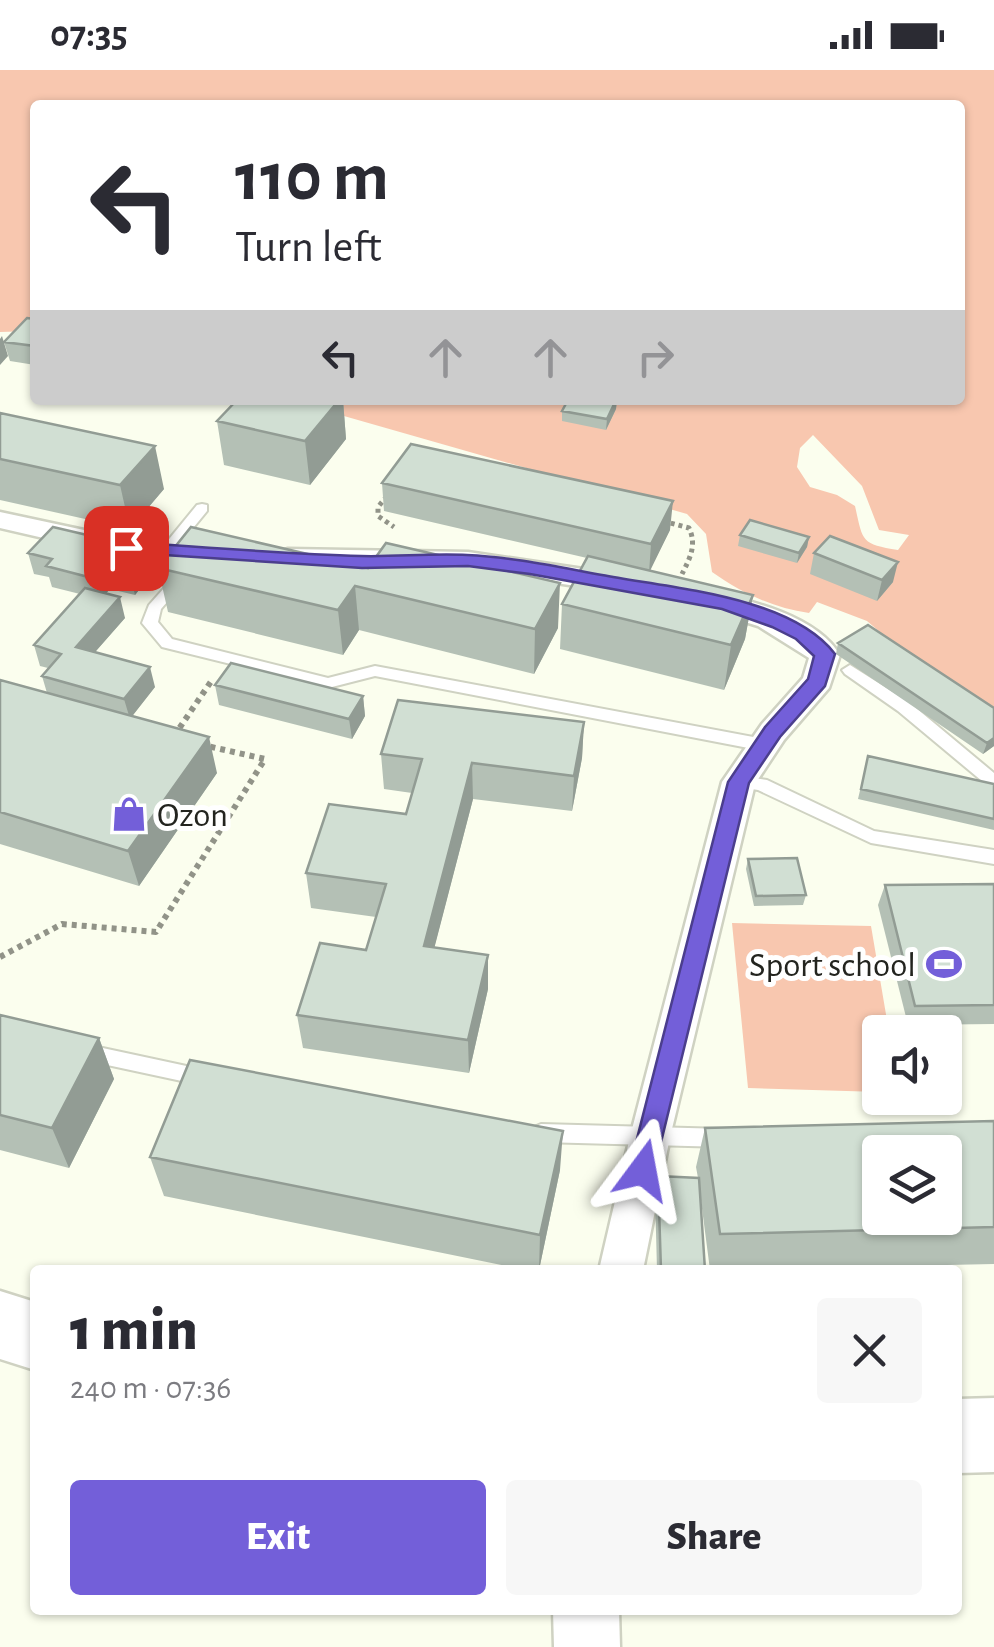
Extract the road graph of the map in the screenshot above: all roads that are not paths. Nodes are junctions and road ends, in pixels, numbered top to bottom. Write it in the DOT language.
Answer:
graph roads {
  1 [pos="202,508"];
  2 [pos="0,520"];
  3 [pos="166,552"];
  4 [pos="178,581"];
  5 [pos="850,670"];
  6 [pos="764,746"];
  7 [pos="739,782"];
  8 [pos="994,782"];
  9 [pos="994,857"];
  10 [pos="54,1046"];
  11 [pos="223,1082"];
  12 [pos="527,1132"];
  13 [pos="650,1136"];
  14 [pos="750,1138"];
  15 [pos="622,1265"];
  16 [pos="0,1325"];
  17 [pos="30,1334"];
  18 [pos="994,1435"];
  19 [pos="962,1436"];
  20 [pos="586,1615"];
  21 [pos="588,1647"];
  1 -- 3 [label="lane"];
  2 -- 3 [label="street"];
  3 -- 6 [label="street"];
  4 -- 6 [label="lane"];
  5 -- 8 [label="lane"];
  6 -- 7 [label="street"];
  7 -- 9 [label="lane"];
  7 -- 13 [label="street"];
  10 -- 11 [label="lane"];
  12 -- 13 [label="lane"];
  13 -- 14 [label="lane"];
  13 -- 15 [label="street"];
  16 -- 17 [label="highway"];
  18 -- 19 [label="highway"];
  20 -- 21 [label="street"];
}
